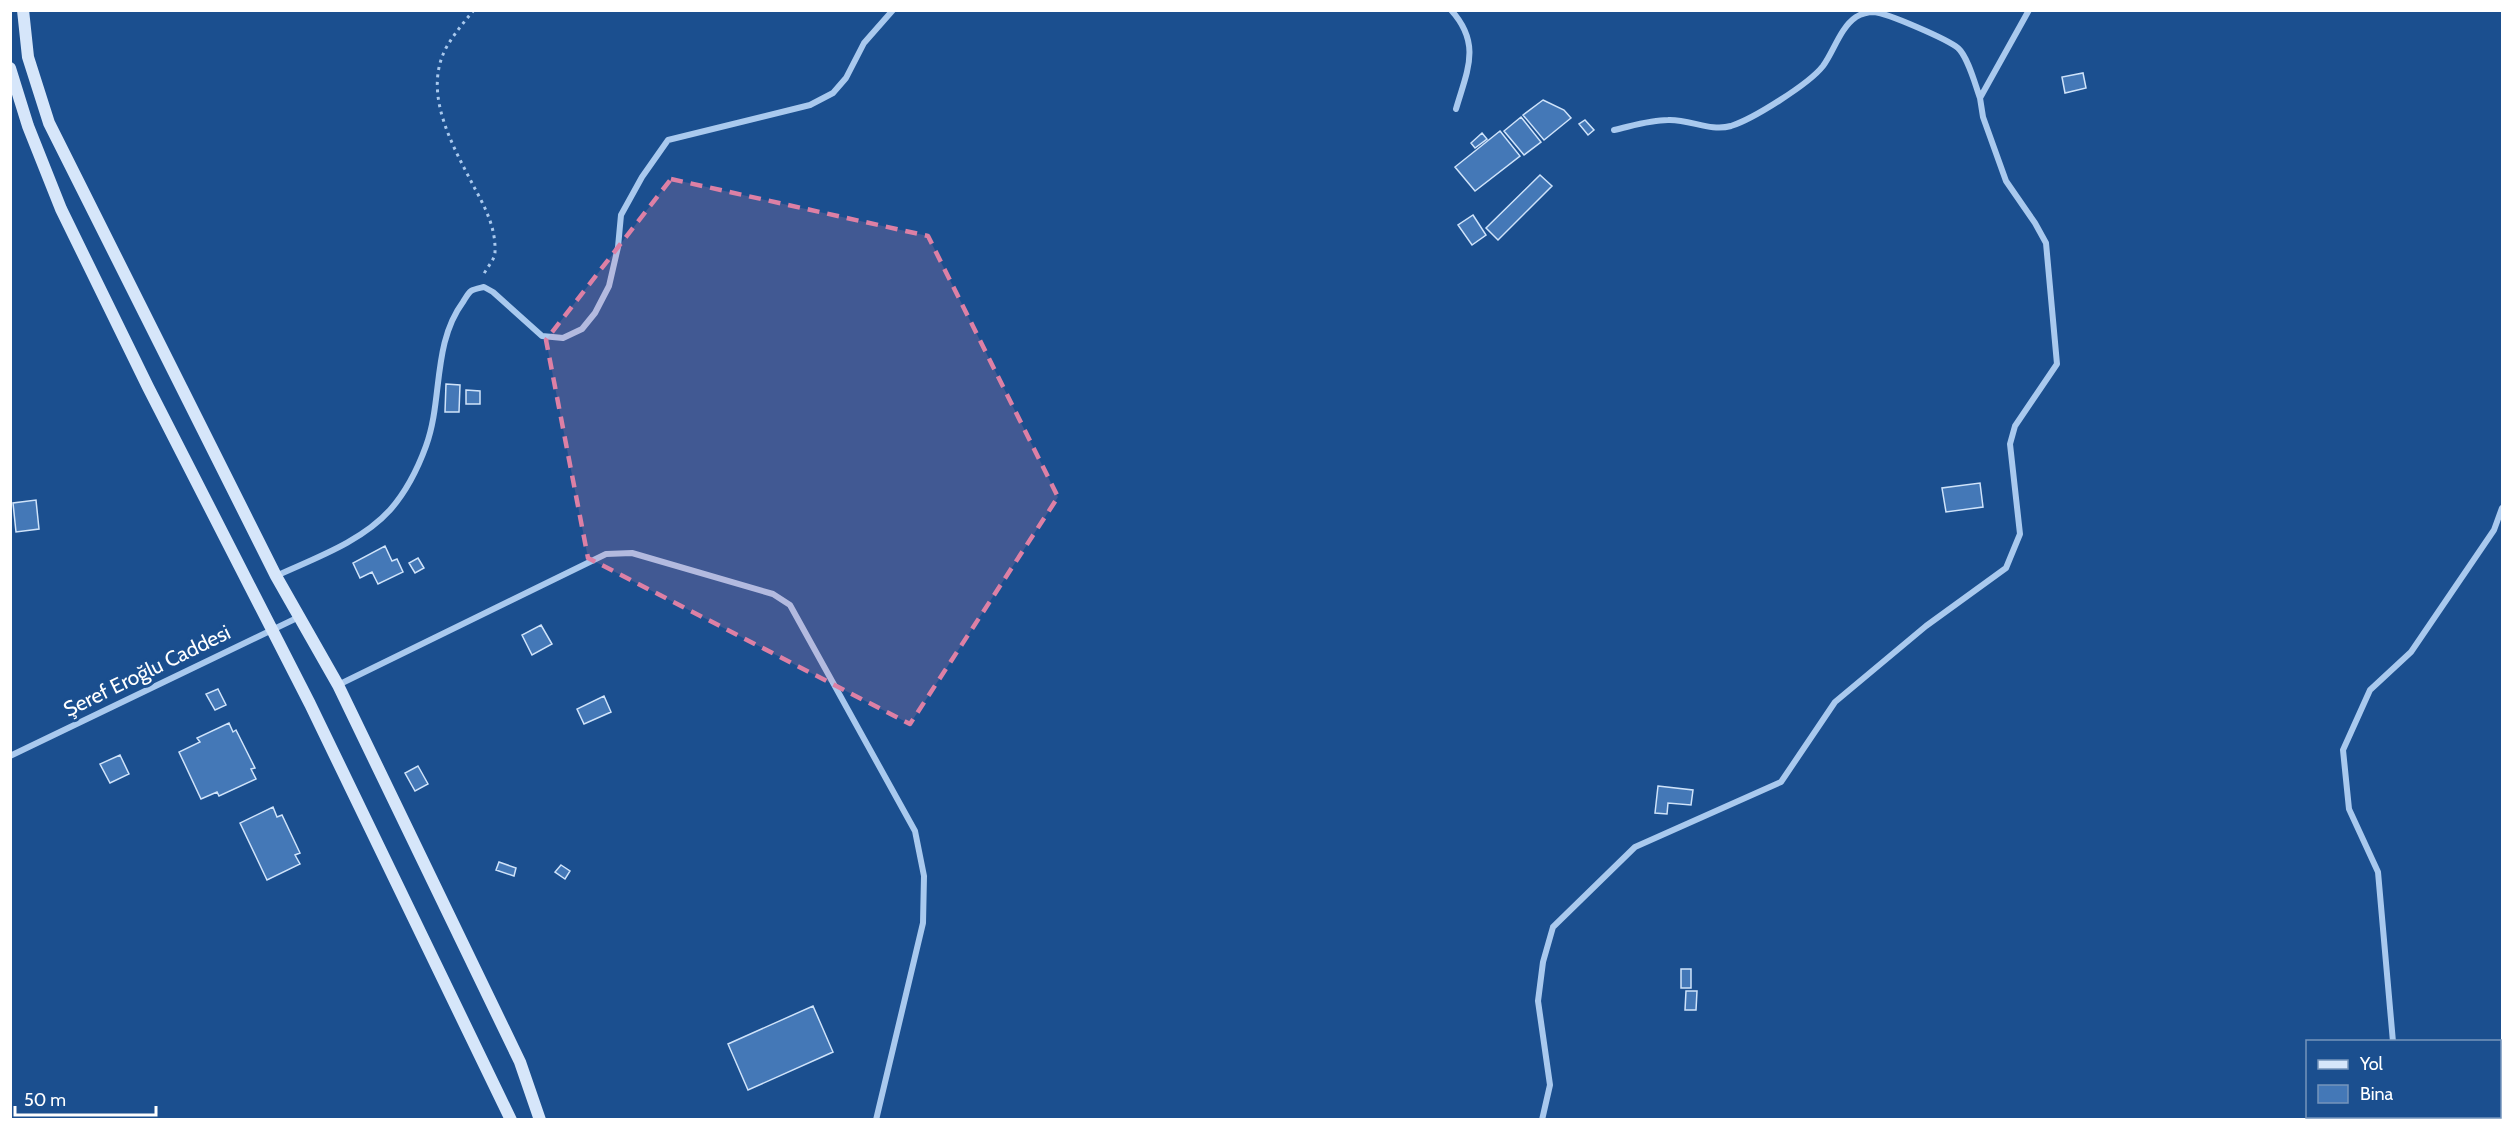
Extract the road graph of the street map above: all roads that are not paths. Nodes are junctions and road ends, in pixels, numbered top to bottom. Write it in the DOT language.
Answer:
graph roads {
  1 [pos="23,10"];
  2 [pos="893,10"];
  3 [pos="1451,10"];
  4 [pos="2029,10"];
  5 [pos="10,68"];
  6 [pos="1980,98"];
  7 [pos="1456,109"];
  8 [pos="1614,130"];
  9 [pos="2502,508"];
  10 [pos="276,576"];
  11 [pos="299,616"];
  12 [pos="272,629"];
  13 [pos="338,685"];
  14 [pos="10,756"];
  15 [pos="2393,1040"];
  16 [pos="511,1119"];
  17 [pos="540,1119"];
  18 [pos="876,1119"];
  19 [pos="1542,1119"];
  1 -- 10 [label="street"];
  2 -- 10 [label="street"];
  3 -- 7 [label="street"];
  4 -- 6 [label="street"];
  5 -- 12 [label="street"];
  6 -- 8 [label="street"];
  6 -- 19 [label="street"];
  9 -- 15 [label="street"];
  10 -- 11 [label="street"];
  11 -- 12 [label="street, Şeref Eroğlu Caddesi"];
  11 -- 13 [label="street"];
  12 -- 14 [label="street, Şeref Eroğlu Caddesi"];
  12 -- 16 [label="street"];
  13 -- 17 [label="street"];
  13 -- 18 [label="street"];
}
